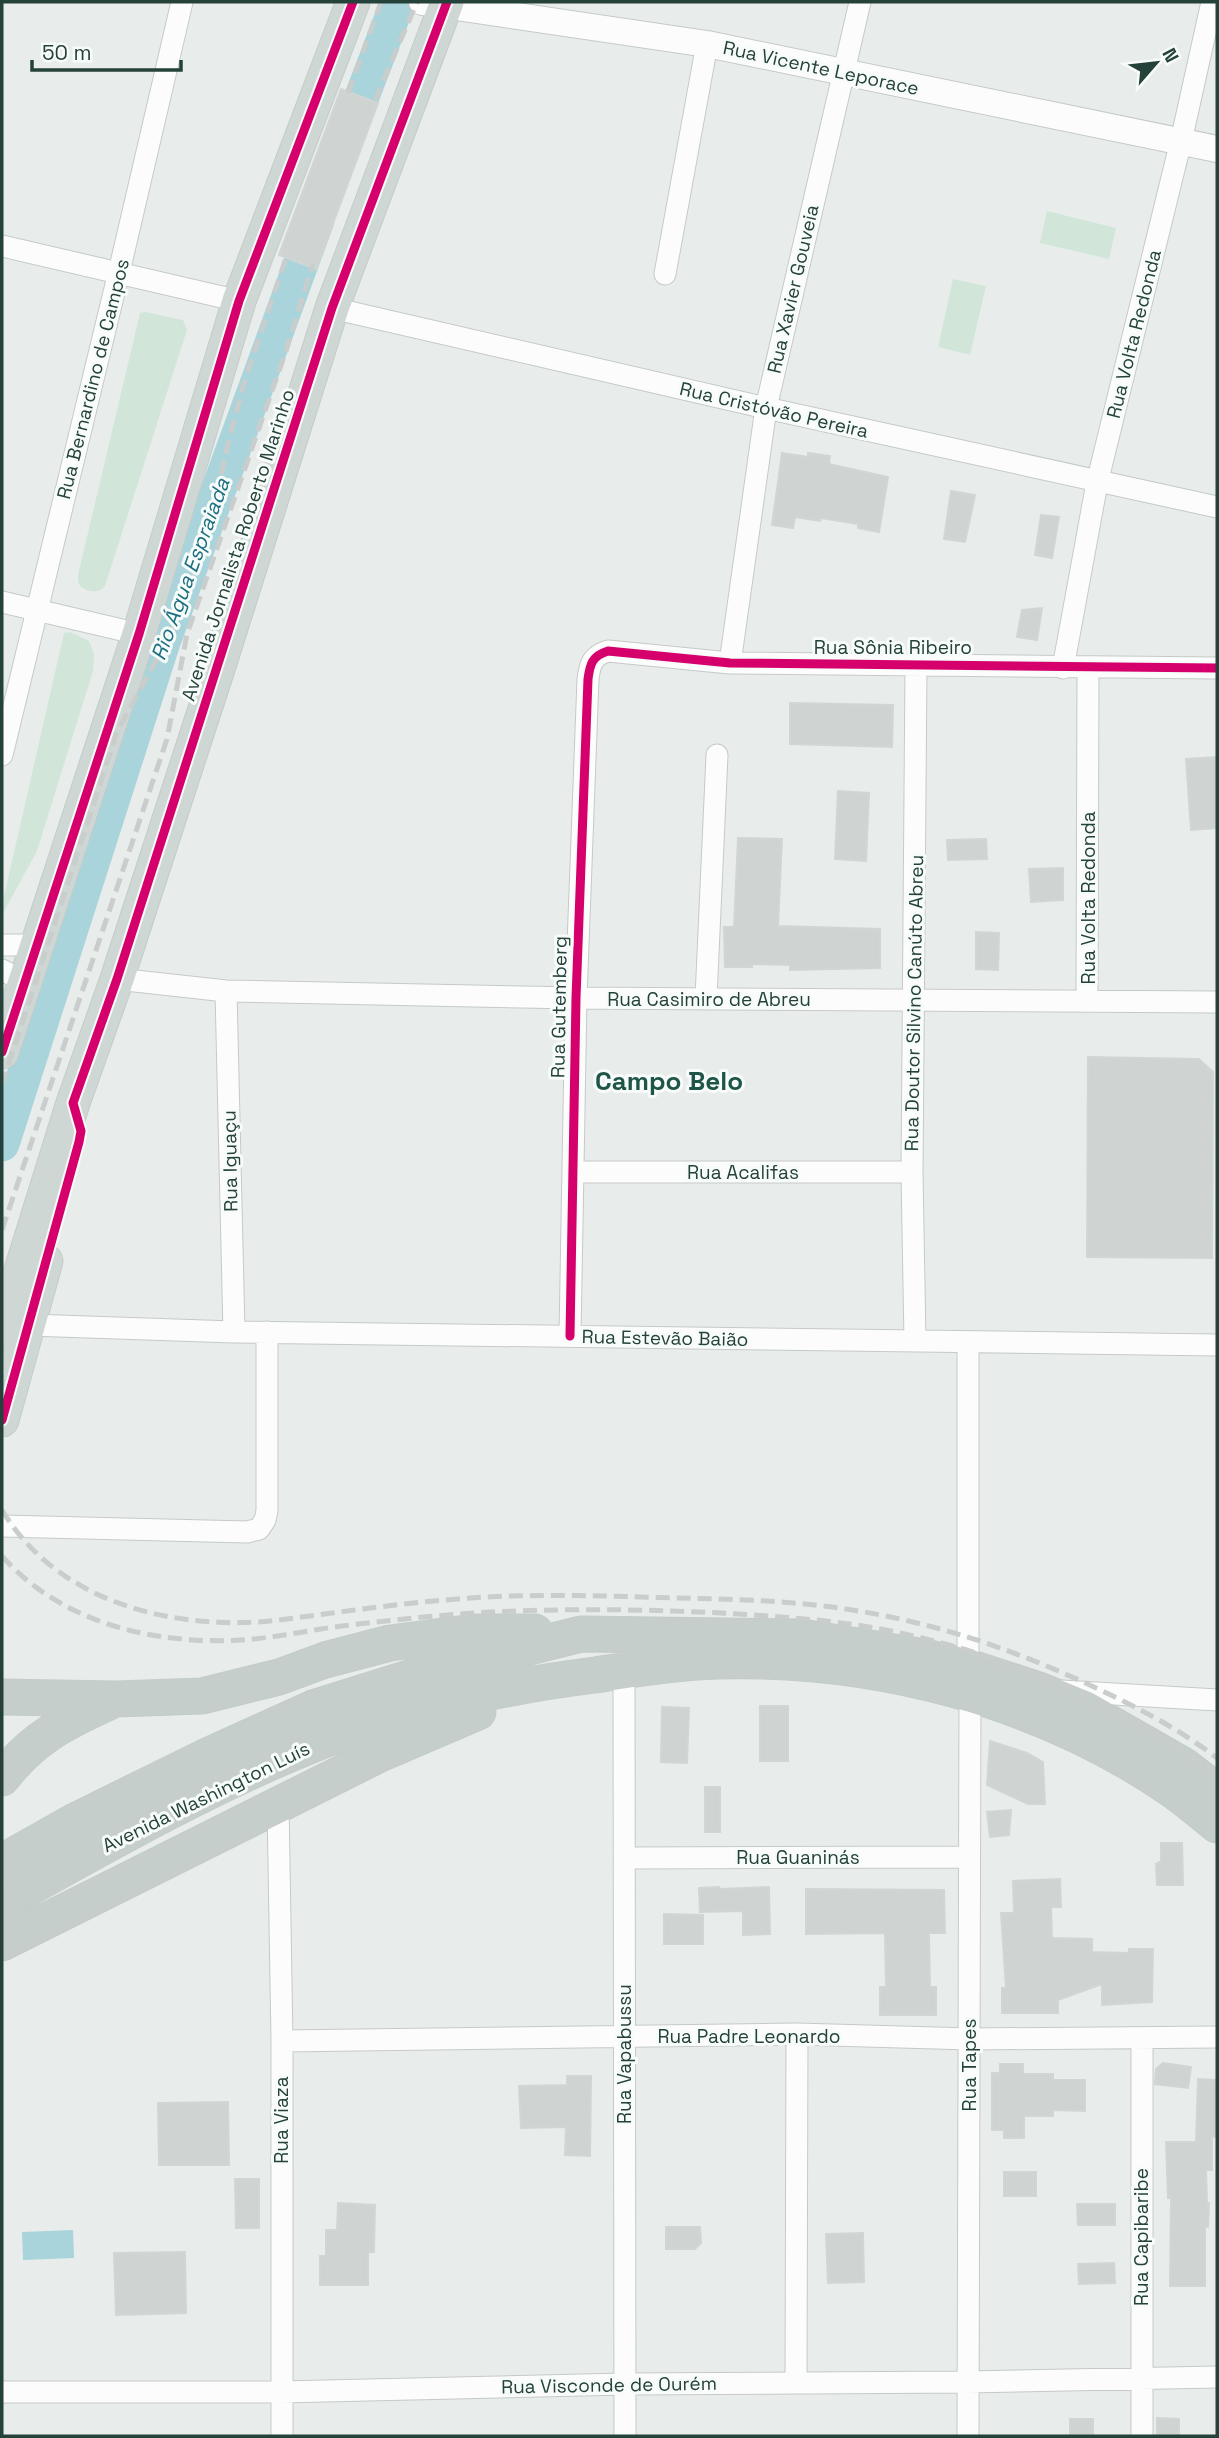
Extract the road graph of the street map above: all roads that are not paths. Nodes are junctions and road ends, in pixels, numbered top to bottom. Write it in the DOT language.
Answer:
graph roads {
  1 [pos="182,2"];
  2 [pos="353,2"];
  3 [pos="860,2"];
  4 [pos="1212,2"];
  5 [pos="437,4"];
  6 [pos="707,44"];
  7 [pos="843,74"];
  8 [pos="1181,141"];
  9 [pos="1217,149"];
  10 [pos="2,246"];
  11 [pos="119,272"];
  12 [pos="665,274"];
  13 [pos="239,301"];
  14 [pos="332,308"];
  15 [pos="766,408"];
  16 [pos="1097,483"];
  17 [pos="1217,507"];
  18 [pos="2,602"];
  19 [pos="37,610"];
  20 [pos="139,634"];
  21 [pos="730,663"];
  22 [pos="916,666"];
  23 [pos="1063,668"];
  24 [pos="1088,668"];
  25 [pos="1217,668"];
  26 [pos="588,679"];
  27 [pos="2,755"];
  28 [pos="717,755"];
  29 [pos="37,944"];
  30 [pos="2,945"];
  31 [pos="13,976"];
  32 [pos="117,979"];
  33 [pos="226,990"];
  34 [pos="576,998"];
  35 [pos="706,998"];
  36 [pos="915,1000"];
  37 [pos="1087,1001"];
  38 [pos="1217,1002"];
  39 [pos="2,1052"];
  40 [pos="575,1172"];
  41 [pos="912,1172"];
  42 [pos="15,1328"];
  43 [pos="234,1332"];
  44 [pos="267,1332"];
  45 [pos="570,1336"];
  46 [pos="915,1341"];
  47 [pos="968,1342"];
  48 [pos="1217,1345"];
  49 [pos="2,1420"];
  50 [pos="2,1526"];
  51 [pos="581,1634"];
  52 [pos="624,1671"];
  53 [pos="969,1681"];
  54 [pos="538,1682"];
  55 [pos="1036,1689"];
  56 [pos="2,1697"];
  57 [pos="116,1699"];
  58 [pos="1217,1700"];
  59 [pos="2,1778"];
  60 [pos="1217,1791"];
  61 [pos="278,1804"];
  62 [pos="1217,1825"];
  63 [pos="969,1857"];
  64 [pos="626,1858"];
  65 [pos="2,1862"];
  66 [pos="2,1903"];
  67 [pos="2,1943"];
  68 [pos="797,2034"];
  69 [pos="624,2036"];
  70 [pos="1217,2037"];
  71 [pos="1142,2038"];
  72 [pos="970,2039"];
  73 [pos="282,2041"];
  74 [pos="1217,2378"];
  75 [pos="1141,2379"];
  76 [pos="967,2382"];
  77 [pos="796,2383"];
  78 [pos="624,2384"];
  79 [pos="2,2392"];
  80 [pos="281,2392"];
  81 [pos="282,2436"];
  82 [pos="625,2436"];
  83 [pos="968,2436"];
  84 [pos="1142,2436"];
  1 -- 11 [label="street, Rua Bernardino de Campos"];
  2 -- 13 [label="main road"];
  3 -- 7 [label="street, Rua Xavier Gouveia"];
  4 -- 8 [label="street, Rua Volta Redonda"];
  5 -- 6 [label="street, Rua Vicente Leporace"];
  5 -- 14 [label="main road, Avenida Jornalista Roberto Marinho"];
  6 -- 7 [label="street, Rua Vicente Leporace"];
  6 -- 12 [label="street"];
  7 -- 8 [label="street, Rua Vicente Leporace"];
  7 -- 15 [label="street, Rua Xavier Gouveia"];
  8 -- 9 [label="street, Rua Vicente Leporace"];
  8 -- 16 [label="street, Rua Volta Redonda"];
  10 -- 11 [label="street"];
  11 -- 13 [label="street"];
  11 -- 19 [label="street, Rua Bernardino de Campos"];
  13 -- 20 [label="main road"];
  14 -- 15 [label="street, Rua Cristóvão Pereira"];
  14 -- 32 [label="main road, Avenida Jornalista Roberto Marinho"];
  15 -- 16 [label="street, Rua Cristóvão Pereira"];
  15 -- 21 [label="street, Rua Xavier Gouveia"];
  16 -- 17 [label="street, Rua Cristóvão Pereira"];
  16 -- 23 [label="street, Rua Volta Redonda"];
  18 -- 19 [label="street"];
  19 -- 20 [label="street"];
  19 -- 27 [label="street, Rua Bernardino de Campos"];
  20 -- 29 [label="main road"];
  21 -- 22 [label="street, Rua Sônia Ribeiro"];
  21 -- 26 [label="street, Rua Sônia Ribeiro"];
  22 -- 23 [label="street, Rua Sônia Ribeiro"];
  22 -- 36 [label="street, Rua Doutor Silvino Canúto Abreu"];
  23 -- 24 [label="street, Rua Sônia Ribeiro"];
  24 -- 25 [label="street, Rua Sônia Ribeiro"];
  24 -- 37 [label="street, Rua Volta Redonda"];
  26 -- 34 [label="street, Rua Gutemberg"];
  28 -- 35 [label="street"];
  29 -- 30 [label="street"];
  29 -- 31 [label="main road"];
  31 -- 39 [label="main road"];
  32 -- 33 [label="street, Rua Casimiro de Abreu"];
  32 -- 42 [label="main road, Avenida Jornalista Roberto Marinho"];
  33 -- 34 [label="street, Rua Casimiro de Abreu"];
  33 -- 43 [label="street, Rua Iguaçu"];
  34 -- 35 [label="street, Rua Casimiro de Abreu"];
  34 -- 40 [label="street, Rua Gutemberg"];
  35 -- 36 [label="street, Rua Casimiro de Abreu"];
  36 -- 37 [label="street, Rua Casimiro de Abreu"];
  36 -- 41 [label="street, Rua Doutor Silvino Canúto Abreu"];
  37 -- 38 [label="street, Rua Casimiro de Abreu"];
  40 -- 41 [label="street, Rua Acalifas"];
  40 -- 45 [label="street, Rua Gutemberg"];
  41 -- 46 [label="street, Rua Doutor Silvino Canúto Abreu"];
  42 -- 43 [label="street, Rua Estevão Baião"];
  42 -- 49 [label="main road, Avenida Jornalista Roberto Marinho"];
  43 -- 44 [label="street, Rua Estevão Baião"];
  44 -- 45 [label="street, Rua Estevão Baião"];
  44 -- 50 [label="street"];
  45 -- 46 [label="street, Rua Estevão Baião"];
  46 -- 47 [label="street, Rua Estevão Baião"];
  47 -- 48 [label="street, Rua Estevão Baião"];
  47 -- 53 [label="street, Rua Tapes"];
  51 -- 53 [label="highway, Avenida Washington Luís"];
  51 -- 57 [label="highway"];
  51 -- 65 [label="highway, Avenida Washington Luís"];
  52 -- 53 [label="highway, Avenida Washington Luís"];
  52 -- 54 [label="highway, Avenida Washington Luís"];
  52 -- 64 [label="street, Rua Vapabussu"];
  53 -- 55 [label="highway, Avenida Washington Luís"];
  53 -- 62 [label="highway, Avenida Washington Luís"];
  53 -- 63 [label="street, Rua Tapes"];
  54 -- 61 [label="highway"];
  54 -- 66 [label="highway, Avenida Washington Luís"];
  55 -- 58 [label="street"];
  55 -- 60 [label="highway, Avenida Washington Luís"];
  56 -- 57 [label="highway"];
  57 -- 59 [label="highway"];
  61 -- 67 [label="highway"];
  61 -- 73 [label="street, Rua Viaza"];
  63 -- 64 [label="street, Rua Guaninás"];
  63 -- 72 [label="street, Rua Tapes"];
  64 -- 69 [label="street, Rua Vapabussu"];
  68 -- 69 [label="street, Rua Padre Leonardo"];
  68 -- 72 [label="street, Rua Padre Leonardo"];
  68 -- 77 [label="street"];
  69 -- 73 [label="street, Rua Padre Leonardo"];
  69 -- 78 [label="street, Rua Vapabussu"];
  70 -- 71 [label="street, Rua Padre Leonardo"];
  71 -- 72 [label="street, Rua Padre Leonardo"];
  71 -- 75 [label="street, Rua Capibaribe"];
  72 -- 76 [label="street, Rua Tapes"];
  73 -- 80 [label="street, Rua Viaza"];
  74 -- 75 [label="street, Rua Visconde de Ourém"];
  75 -- 76 [label="street, Rua Visconde de Ourém"];
  75 -- 84 [label="street, Rua Capibaribe"];
  76 -- 77 [label="street, Rua Visconde de Ourém"];
  76 -- 83 [label="street, Rua Tapes"];
  77 -- 78 [label="street, Rua Visconde de Ourém"];
  78 -- 80 [label="street, Rua Visconde de Ourém"];
  78 -- 82 [label="street, Rua Vapabussu"];
  79 -- 80 [label="street, Rua Visconde de Ourém"];
  80 -- 81 [label="street, Rua Viaza"];
}
